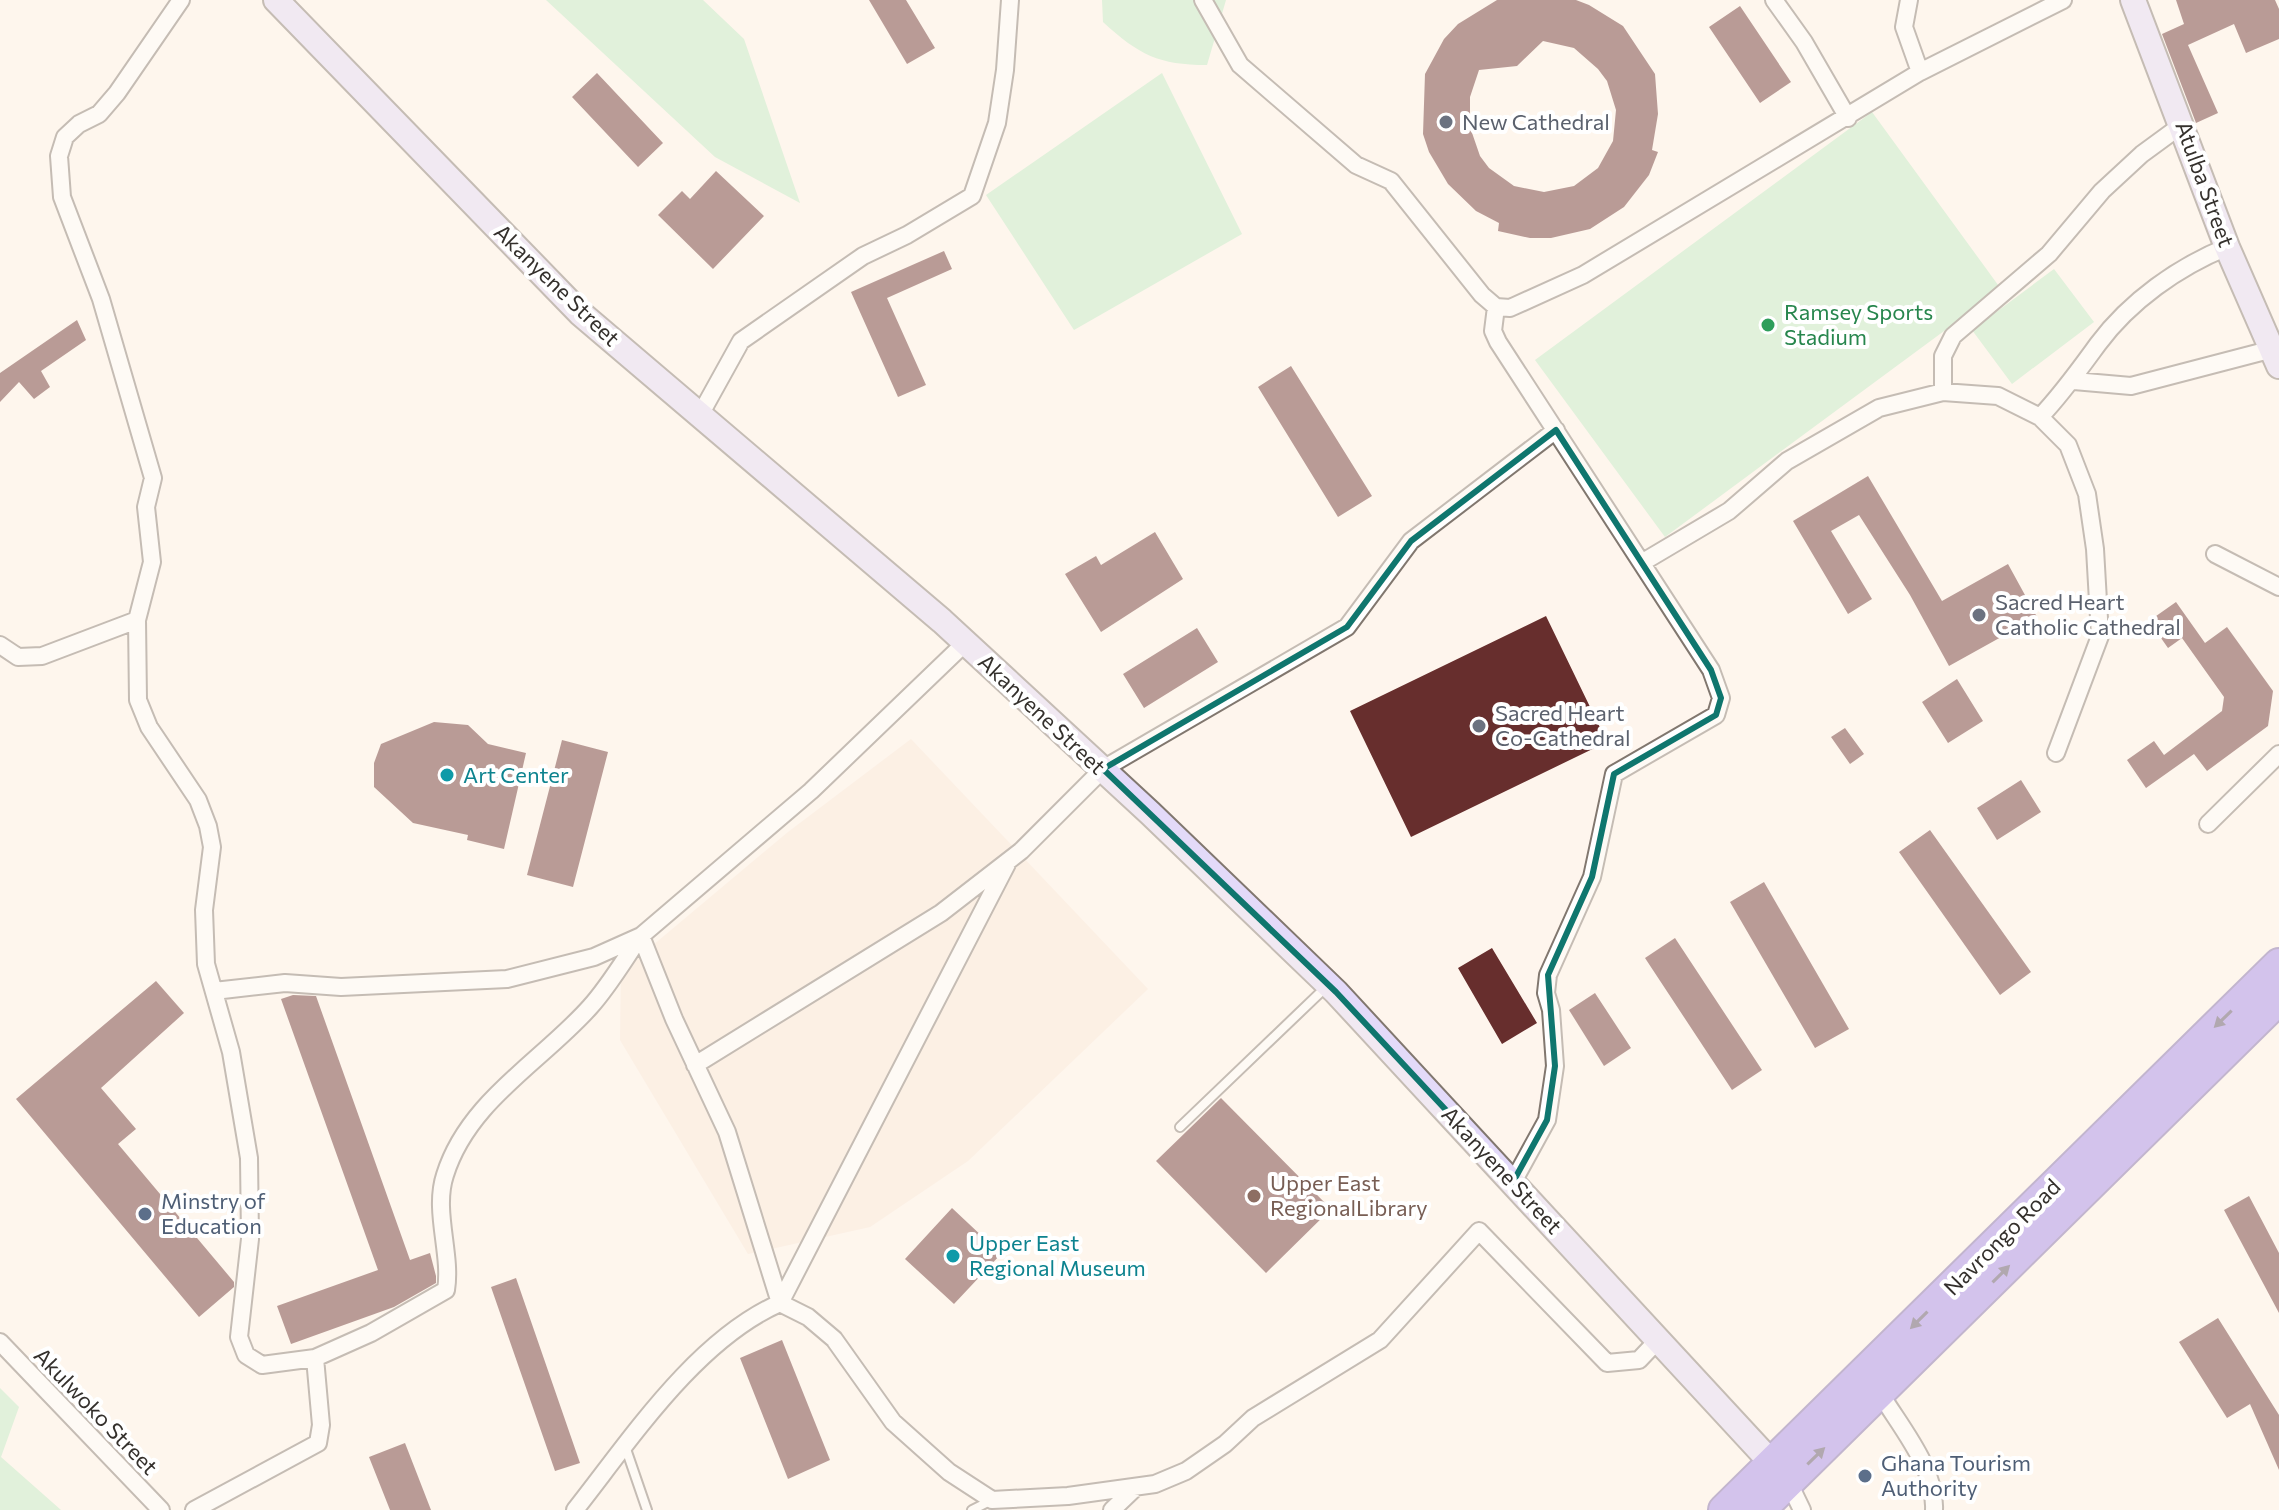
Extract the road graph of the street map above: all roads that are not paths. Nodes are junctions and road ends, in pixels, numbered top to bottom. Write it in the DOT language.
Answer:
graph roads {
  1 [pos="181,0"];
  2 [pos="276,0"];
  3 [pos="1010,0"];
  4 [pos="1203,0"];
  5 [pos="1774,0"];
  6 [pos="1909,0"];
  7 [pos="2133,0"];
  8 [pos="2058,1"];
  9 [pos="1920,72"];
  10 [pos="1848,118"];
  11 [pos="2183,124"];
  12 [pos="2227,247"];
  13 [pos="1496,307"];
  14 [pos="2274,358"];
  15 [pos="2074,381"];
  16 [pos="1943,392"];
  17 [pos="700,415"];
  18 [pos="2040,417"];
  19 [pos="1556,430"];
  20 [pos="2215,554"];
  21 [pos="1643,562"];
  22 [pos="2279,587"];
  23 [pos="137,620"];
  24 [pos="965,643"];
  25 [pos="0,645"];
  26 [pos="2056,753"];
  27 [pos="2279,754"];
  28 [pos="1103,769"];
  29 [pos="2208,824"];
  30 [pos="1010,860"];
  31 [pos="641,936"];
  32 [pos="2279,964"];
  33 [pos="1329,985"];
  34 [pos="214,991"];
  35 [pos="2279,999"];
  36 [pos="695,1065"];
  37 [pos="1180,1127"];
  38 [pos="1513,1182"];
  39 [pos="780,1303"];
  40 [pos="1658,1340"];
  41 [pos="0,1342"];
  42 [pos="315,1358"];
  43 [pos="1880,1393"];
  44 [pos="625,1446"];
  45 [pos="1788,1486"];
  46 [pos="1136,1487"];
  47 [pos="996,1505"];
  48 [pos="161,1510"];
  49 [pos="194,1510"];
  50 [pos="575,1510"];
  51 [pos="647,1510"];
  52 [pos="972,1510"];
  53 [pos="1112,1510"];
  54 [pos="1724,1510"];
  55 [pos="1760,1510"];
  56 [pos="1934,1510"];
  1 -- 23 [label="street"];
  2 -- 17 [label="street, Akanyene Street"];
  3 -- 17 [label="street"];
  4 -- 13 [label="street"];
  5 -- 10 [label="street"];
  6 -- 9 [label="street"];
  7 -- 11 [label="street, Atulba Street"];
  8 -- 9 [label="street"];
  9 -- 10 [label="street"];
  10 -- 13 [label="street"];
  11 -- 12 [label="street, Atulba Street"];
  11 -- 16 [label="street"];
  12 -- 14 [label="street, Atulba Street"];
  12 -- 15 [label="street"];
  13 -- 19 [label="street"];
  14 -- 15 [label="street"];
  15 -- 18 [label="street"];
  16 -- 18 [label="street"];
  16 -- 21 [label="street"];
  17 -- 24 [label="street, Akanyene Street"];
  18 -- 26 [label="street"];
  19 -- 21 [label="street"];
  19 -- 28 [label="street"];
  20 -- 22 [label="street"];
  21 -- 38 [label="street"];
  23 -- 25 [label="street"];
  23 -- 34 [label="street"];
  24 -- 28 [label="street, Akanyene Street"];
  24 -- 31 [label="street"];
  27 -- 29 [label="street"];
  28 -- 30 [label="street"];
  28 -- 33 [label="street, Akanyene Street"];
  30 -- 36 [label="street"];
  30 -- 39 [label="street"];
  31 -- 34 [label="street"];
  31 -- 36 [label="street"];
  31 -- 42 [label="street"];
  32 -- 45 [label="highway, Navrongo Road, one-way"];
  33 -- 37 [label="lane"];
  33 -- 38 [label="street, Akanyene Street"];
  34 -- 42 [label="street"];
  43 -- 35 [label="highway, Navrongo Road, one-way"];
  36 -- 39 [label="street"];
  38 -- 40 [label="street, Akanyene Street"];
  39 -- 44 [label="street"];
  39 -- 47 [label="street"];
  40 -- 45 [label="street, Akanyene Street"];
  40 -- 46 [label="street"];
  41 -- 48 [label="street, Akulwoko Street"];
  42 -- 49 [label="street"];
  45 -- 43 [label="highway, Navrongo Road, one-way"];
  43 -- 56 [label="street"];
  44 -- 50 [label="street"];
  44 -- 51 [label="lane"];
  45 -- 54 [label="highway, Navrongo Road"];
  45 -- 55 [label="highway, Navrongo Road"];
  46 -- 47 [label="street"];
  46 -- 53 [label="street"];
  47 -- 52 [label="lane"];
}
